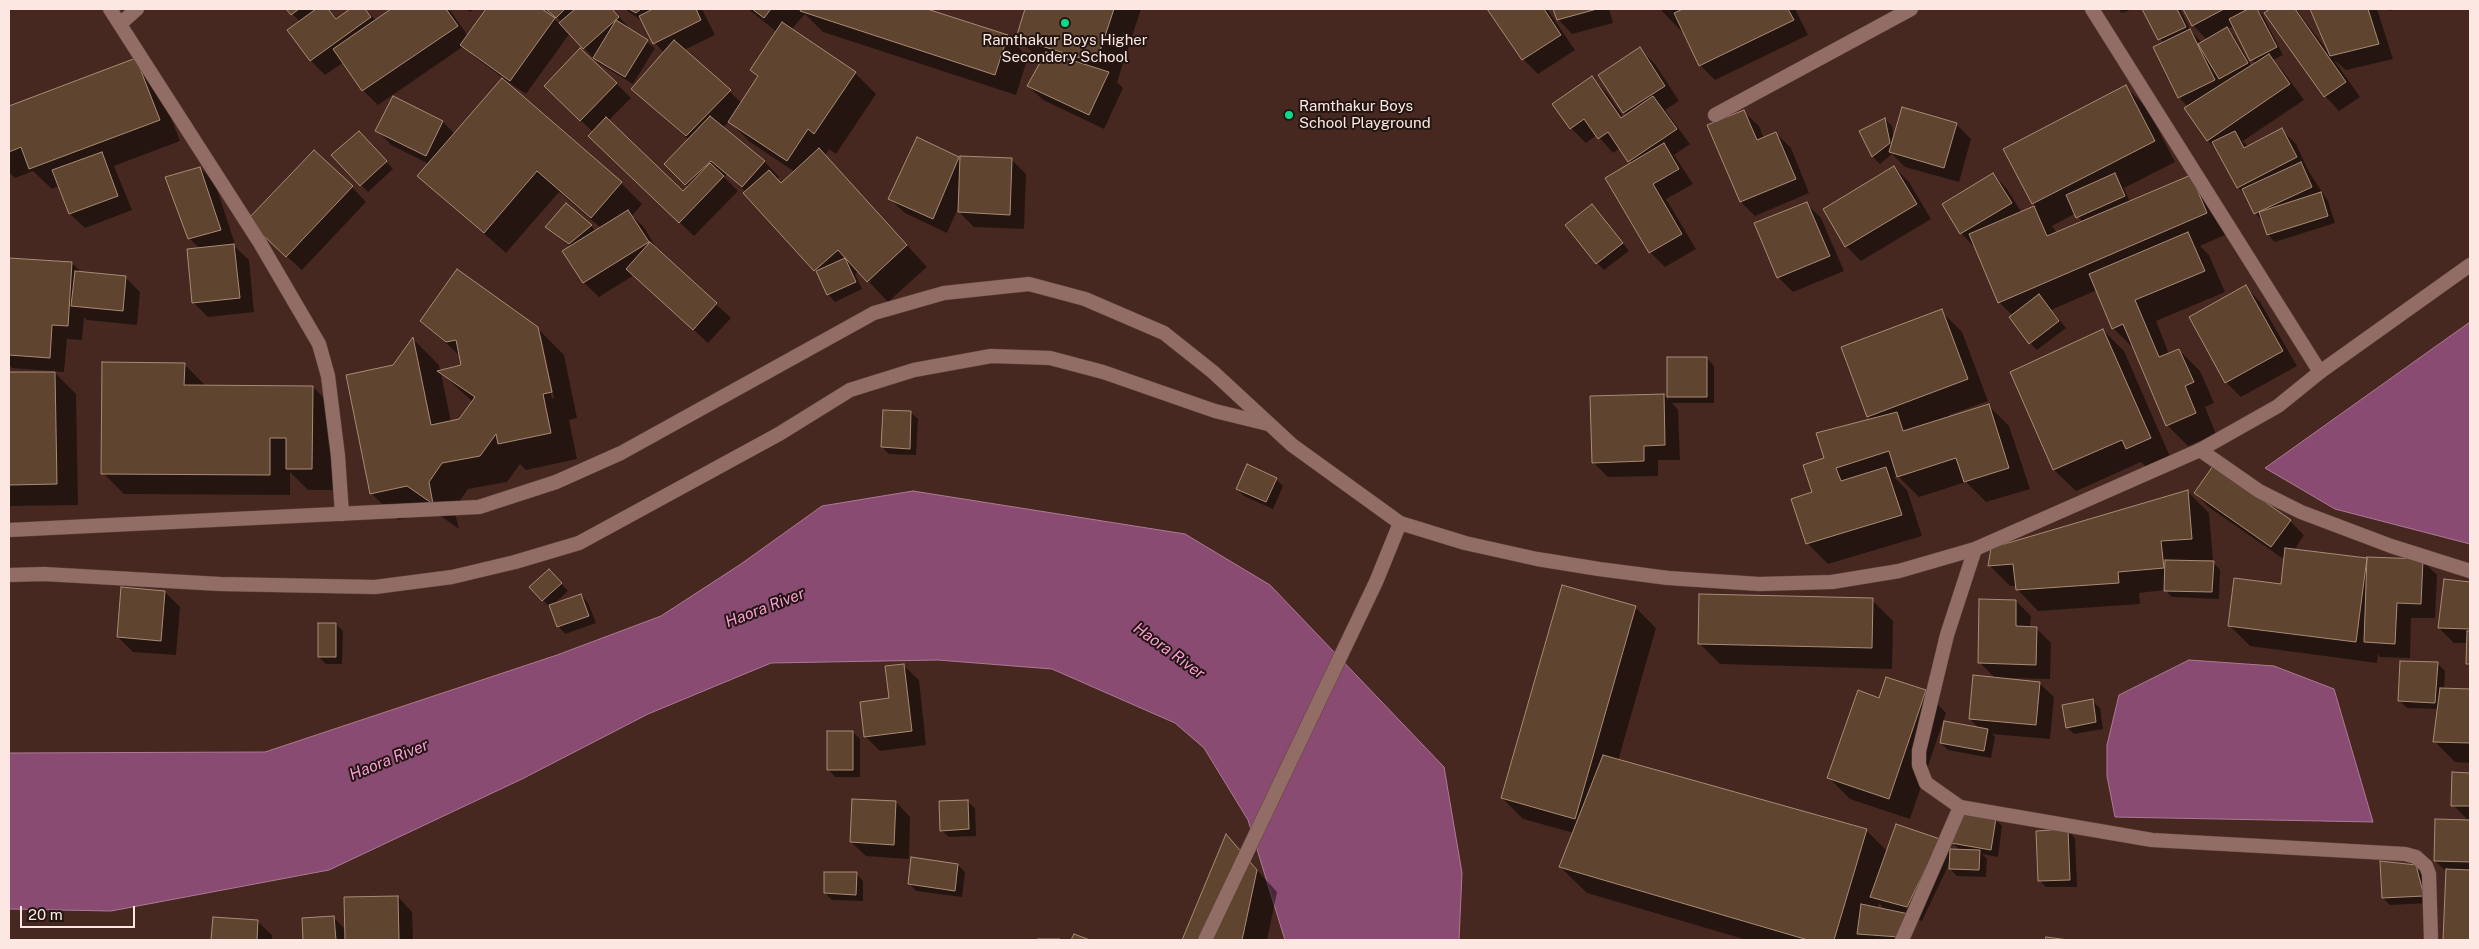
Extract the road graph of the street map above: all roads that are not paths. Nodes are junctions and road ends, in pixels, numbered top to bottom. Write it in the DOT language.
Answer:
graph roads {
  1 [pos="110,9"];
  2 [pos="137,9"];
  3 [pos="1911,9"];
  4 [pos="2092,9"];
  5 [pos="120,24"];
  6 [pos="1715,115"];
  7 [pos="2470,264"];
  8 [pos="2320,372"];
  9 [pos="1272,424"];
  10 [pos="2200,450"];
  11 [pos="342,514"];
  12 [pos="1400,524"];
  13 [pos="9,530"];
  14 [pos="1975,549"];
  15 [pos="2470,571"];
  16 [pos="9,575"];
  17 [pos="1960,807"];
  18 [pos="1205,940"];
  19 [pos="1902,940"];
  20 [pos="2431,940"];
  1 -- 5 [label="street"];
  2 -- 5 [label="street"];
  3 -- 6 [label="street"];
  4 -- 8 [label="street"];
  5 -- 11 [label="street"];
  7 -- 8 [label="street"];
  8 -- 10 [label="street"];
  9 -- 11 [label="street"];
  9 -- 12 [label="street"];
  9 -- 16 [label="street"];
  10 -- 14 [label="street"];
  10 -- 15 [label="street"];
  11 -- 13 [label="street"];
  12 -- 14 [label="street"];
  12 -- 18 [label="street"];
  14 -- 17 [label="street"];
  17 -- 19 [label="street"];
  17 -- 20 [label="street"];
}
